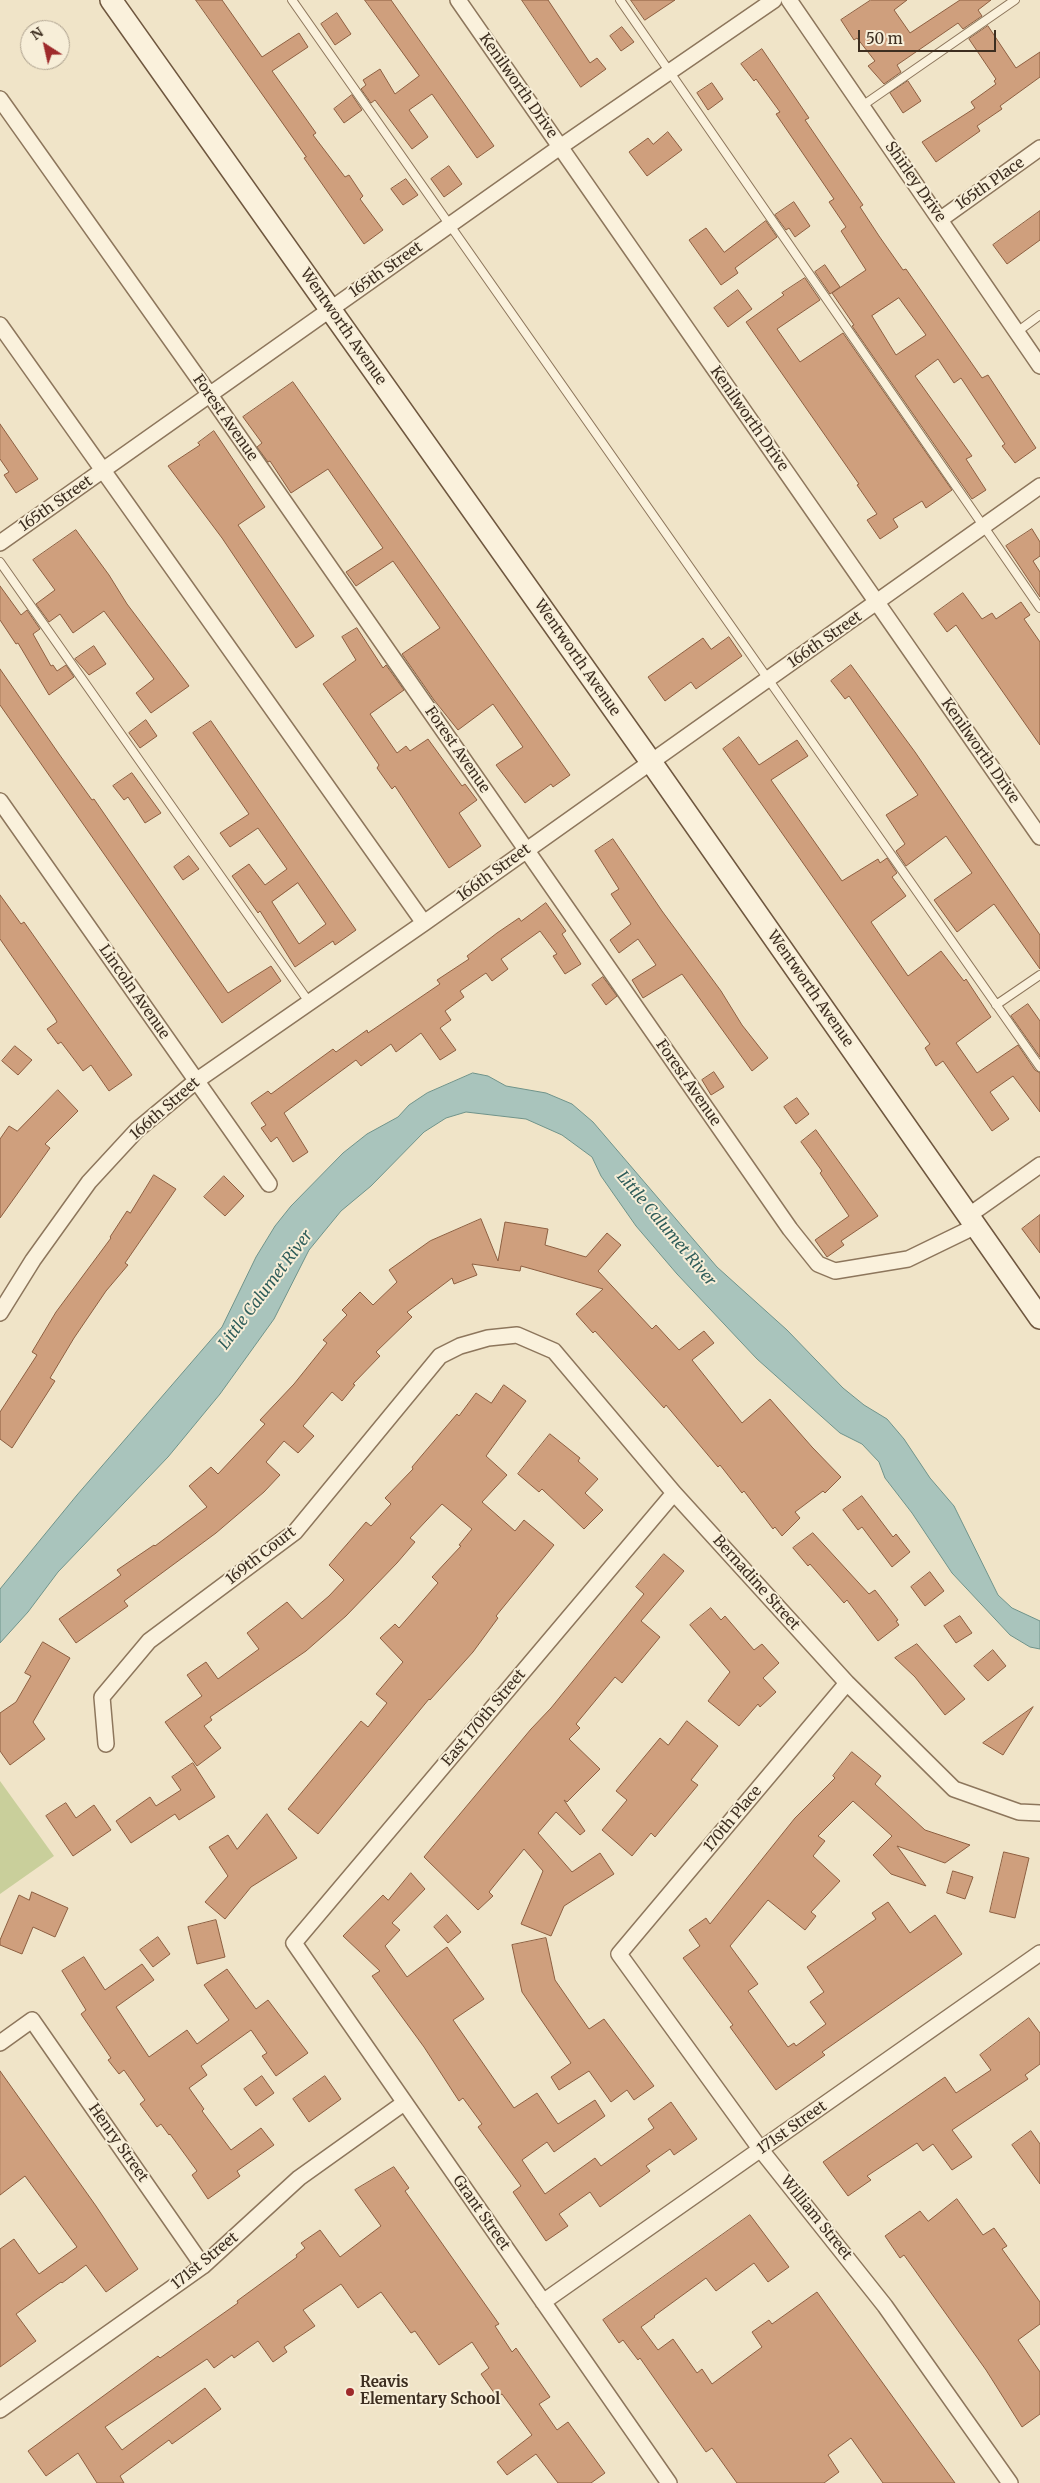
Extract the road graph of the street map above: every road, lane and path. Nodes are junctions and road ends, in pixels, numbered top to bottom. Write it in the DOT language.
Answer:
graph roads {
  1 [pos="111,0"];
  2 [pos="292,0"];
  3 [pos="458,0"];
  4 [pos="620,0"];
  5 [pos="774,0"];
  6 [pos="789,0"];
  7 [pos="1015,0"];
  8 [pos="670,71"];
  9 [pos="0,99"];
  10 [pos="862,106"];
  11 [pos="560,147"];
  12 [pos="1040,148"];
  13 [pos="941,219"];
  14 [pos="450,225"];
  15 [pos="330,310"];
  16 [pos="1040,316"];
  17 [pos="0,325"];
  18 [pos="1017,332"];
  19 [pos="1040,366"];
  20 [pos="210,396"];
  21 [pos="102,472"];
  22 [pos="1040,486"];
  23 [pos="984,527"];
  24 [pos="0,543"];
  25 [pos="0,562"];
  26 [pos="877,603"];
  27 [pos="1040,608"];
  28 [pos="767,680"];
  29 [pos="650,762"];
  30 [pos="0,801"];
  31 [pos="1040,837"];
  32 [pos="527,850"];
  33 [pos="424,923"];
  34 [pos="1040,975"];
  35 [pos="309,1002"];
  36 [pos="996,1005"];
  37 [pos="1040,1067"];
  38 [pos="196,1080"];
  39 [pos="1040,1165"];
  40 [pos="268,1184"];
  41 [pos="972,1221"];
  42 [pos="0,1314"];
  43 [pos="1040,1318"];
  44 [pos="488,1338"];
  45 [pos="674,1493"];
  46 [pos="847,1683"];
  47 [pos="106,1744"];
  48 [pos="1040,1813"];
  49 [pos="294,1943"];
  50 [pos="1040,1953"];
  51 [pos="619,1954"];
  52 [pos="0,2043"];
  53 [pos="404,2103"];
  54 [pos="761,2150"];
  55 [pos="203,2266"];
  56 [pos="543,2302"];
  57 [pos="0,2410"];
  58 [pos="669,2483"];
  59 [pos="1010,2483"];
  1 -- 15 [label="street, Wentworth Avenue"];
  2 -- 14 [label="lane"];
  3 -- 11 [label="street, Kenilworth Drive"];
  4 -- 8 [label="lane"];
  5 -- 8 [label="street, 165th Street"];
  6 -- 10 [label="street, Shirley Drive"];
  7 -- 10 [label="lane"];
  8 -- 11 [label="street, 165th Street"];
  8 -- 23 [label="lane"];
  9 -- 20 [label="street, Forest Avenue"];
  10 -- 13 [label="street, Shirley Drive"];
  11 -- 14 [label="street, 165th Street"];
  11 -- 26 [label="street, Kenilworth Drive"];
  12 -- 13 [label="street, 165th Place"];
  13 -- 18 [label="street, Shirley Drive"];
  14 -- 15 [label="street, 165th Street"];
  14 -- 28 [label="lane"];
  15 -- 20 [label="street, 165th Street"];
  15 -- 29 [label="street, Wentworth Avenue"];
  16 -- 18 [label="lane"];
  17 -- 21 [label="street"];
  18 -- 19 [label="street, Shirley Drive"];
  20 -- 21 [label="street, 165th Street"];
  20 -- 32 [label="street, Forest Avenue"];
  21 -- 24 [label="street, 165th Street"];
  21 -- 33 [label="street"];
  22 -- 23 [label="street, 166th Street"];
  23 -- 26 [label="street, 166th Street"];
  23 -- 27 [label="lane"];
  25 -- 35 [label="lane"];
  26 -- 28 [label="street, 166th Street"];
  26 -- 31 [label="street, Kenilworth Drive"];
  28 -- 29 [label="street, 166th Street"];
  28 -- 36 [label="lane"];
  29 -- 32 [label="street, 166th Street"];
  29 -- 41 [label="street, Wentworth Avenue"];
  30 -- 38 [label="street, Lincoln Avenue"];
  32 -- 33 [label="street, 166th Street"];
  32 -- 41 [label="street, Forest Avenue"];
  33 -- 35 [label="street, 166th Street"];
  34 -- 36 [label="lane"];
  35 -- 38 [label="street, 166th Street"];
  36 -- 37 [label="lane"];
  38 -- 40 [label="street, Lincoln Avenue"];
  38 -- 42 [label="street, 166th Street"];
  39 -- 41 [label="street, Forest Avenue"];
  41 -- 43 [label="street, Wentworth Avenue"];
  44 -- 45 [label="street, Bernadine Street"];
  44 -- 47 [label="street, 169th Court"];
  45 -- 46 [label="street, Bernadine Street"];
  45 -- 49 [label="street, East 170th Street"];
  46 -- 48 [label="street, Bernadine Street"];
  46 -- 51 [label="street, 170th Place"];
  49 -- 53 [label="street, Grant Street"];
  50 -- 54 [label="street, 171st Street"];
  51 -- 54 [label="street, William Street"];
  52 -- 55 [label="street, Henry Street"];
  53 -- 55 [label="street, 171st Street"];
  53 -- 56 [label="street, Grant Street"];
  54 -- 56 [label="street, 171st Street"];
  54 -- 59 [label="street, William Street"];
  55 -- 57 [label="street, 171st Street"];
  56 -- 58 [label="street, Grant Street"];
}
